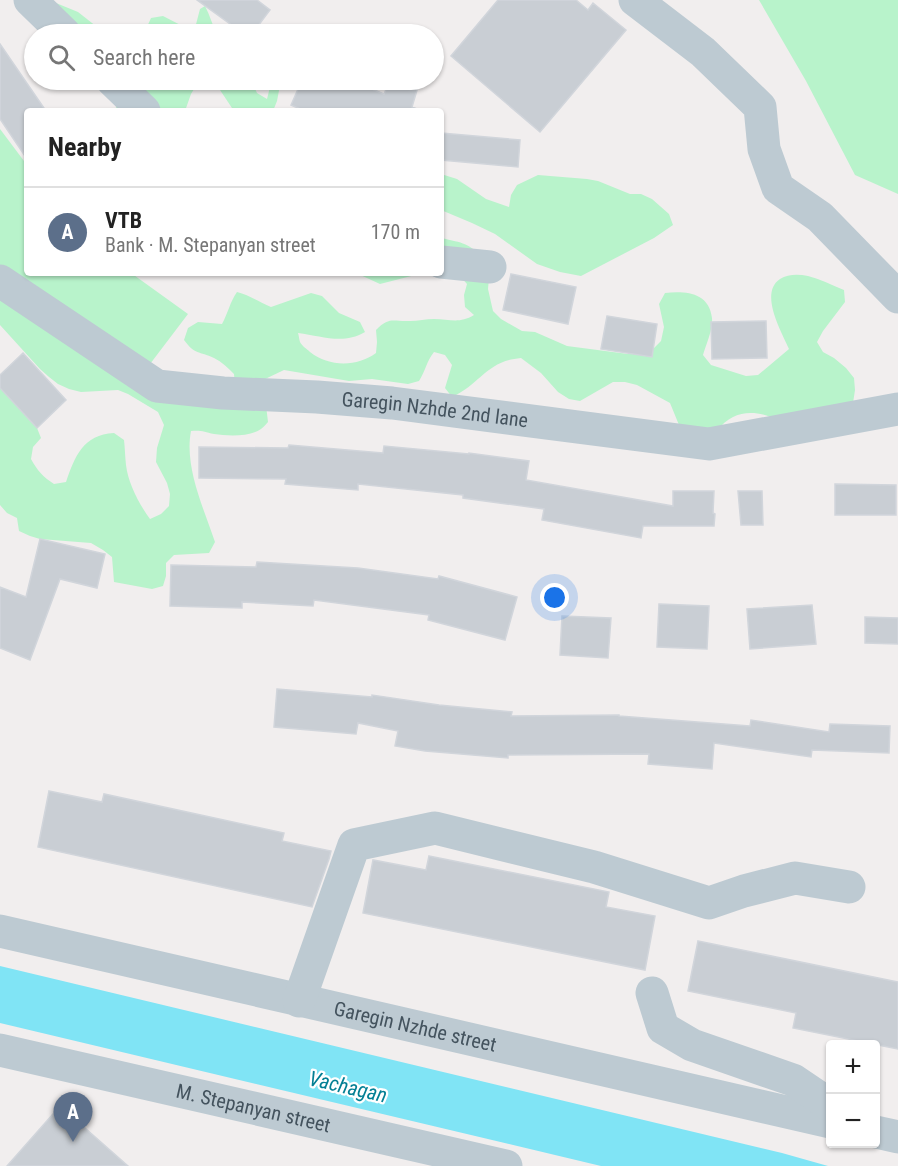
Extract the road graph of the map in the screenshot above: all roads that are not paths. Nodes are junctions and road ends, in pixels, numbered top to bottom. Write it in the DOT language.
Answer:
graph roads {
  1 [pos="30,0"];
  2 [pos="635,0"];
  3 [pos="55,24"];
  4 [pos="122,90"];
  5 [pos="141,108"];
  6 [pos="444,262"];
  7 [pos="490,267"];
  8 [pos="0,281"];
  9 [pos="898,297"];
  10 [pos="898,409"];
  11 [pos="849,887"];
  12 [pos="0,931"];
  13 [pos="652,993"];
  14 [pos="298,1001"];
  15 [pos="0,1050"];
  16 [pos="826,1101"];
  17 [pos="826,1121"];
  18 [pos="880,1133"];
  19 [pos="898,1137"];
  20 [pos="506,1166"];
  1 -- 3 [label="street"];
  2 -- 9 [label="street"];
  4 -- 5 [label="street"];
  6 -- 7 [label="street"];
  8 -- 10 [label="street, Garegin Nzhde 2nd lane"];
  11 -- 14 [label="street"];
  12 -- 14 [label="street, Garegin Nzhde street"];
  13 -- 16 [label="street"];
  14 -- 17 [label="street, Garegin Nzhde street"];
  15 -- 20 [label="street, M. Stepanyan street"];
  18 -- 19 [label="street"];
}
